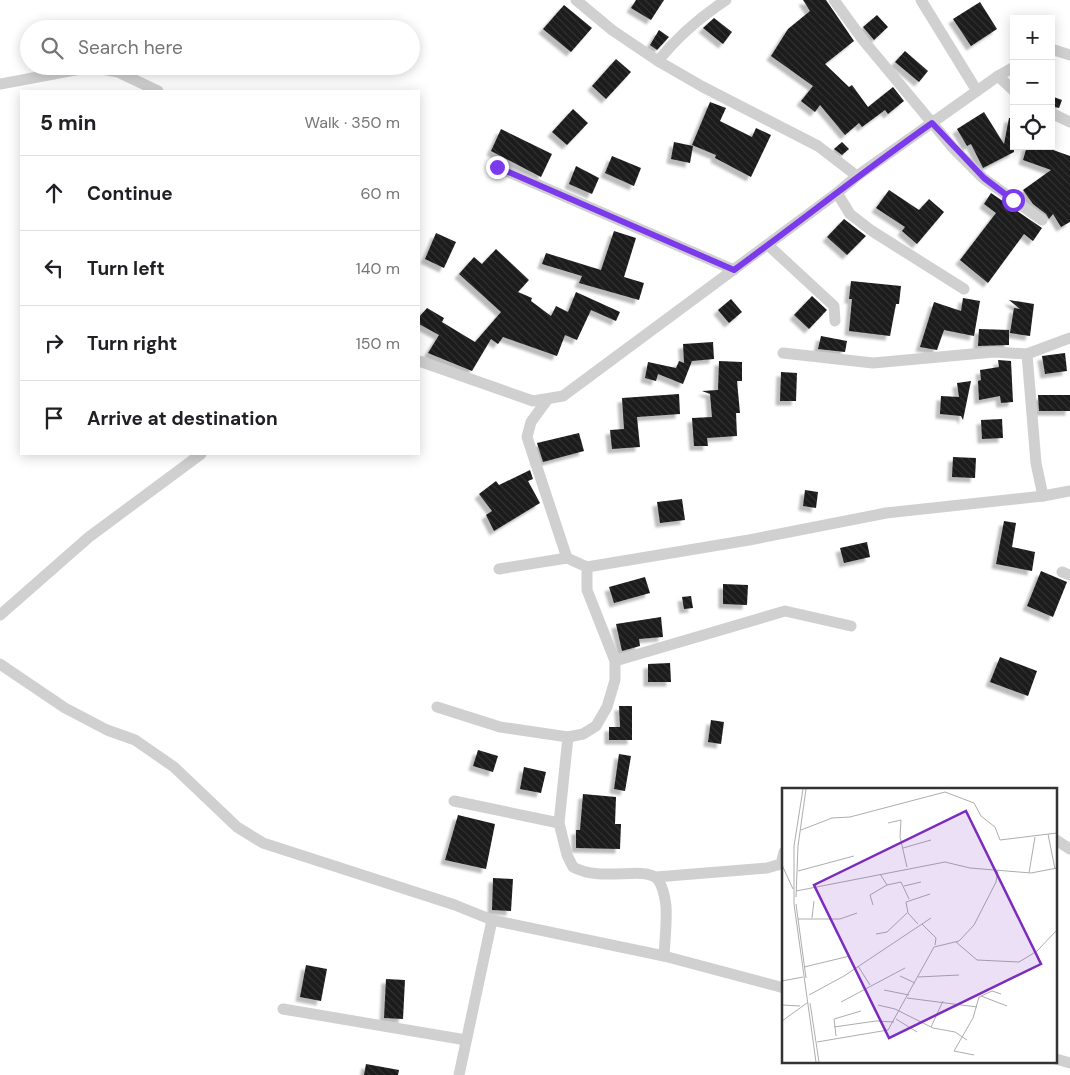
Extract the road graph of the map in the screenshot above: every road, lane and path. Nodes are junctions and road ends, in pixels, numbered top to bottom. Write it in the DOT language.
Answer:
graph roads {
  1 [pos="576,0"];
  2 [pos="726,0"];
  3 [pos="834,0"];
  4 [pos="921,0"];
  5 [pos="1055,50"];
  6 [pos="1070,55"];
  7 [pos="658,61"];
  8 [pos="1010,69"];
  9 [pos="48,75"];
  10 [pos="124,75"];
  11 [pos="998,76"];
  12 [pos="0,84"];
  13 [pos="1010,87"];
  14 [pos="156,90"];
  15 [pos="977,91"];
  16 [pos="1055,115"];
  17 [pos="1070,122"];
  18 [pos="932,123"];
  19 [pos="497,167"];
  20 [pos="857,176"];
  21 [pos="837,193"];
  22 [pos="1042,220"];
  23 [pos="768,244"];
  24 [pos="734,270"];
  25 [pos="964,289"];
  26 [pos="835,322"];
  27 [pos="1070,338"];
  28 [pos="783,353"];
  29 [pos="1027,354"];
  30 [pos="420,361"];
  31 [pos="547,400"];
  32 [pos="200,455"];
  33 [pos="1070,491"];
  34 [pos="1043,496"];
  35 [pos="567,558"];
  36 [pos="587,566"];
  37 [pos="499,569"];
  38 [pos="0,615"];
  39 [pos="851,626"];
  40 [pos="615,661"];
  41 [pos="0,664"];
  42 [pos="438,708"];
  43 [pos="568,737"];
  44 [pos="454,801"];
  45 [pos="559,822"];
  46 [pos="1058,841"];
  47 [pos="1070,849"];
  48 [pos="782,860"];
  49 [pos="656,877"];
  50 [pos="492,920"];
  51 [pos="664,956"];
  52 [pos="782,987"];
  53 [pos="283,1009"];
  54 [pos="466,1040"];
  55 [pos="459,1075"];
  1 -- 7 [label="street"];
  2 -- 7 [label="street"];
  3 -- 18 [label="street"];
  4 -- 15 [label="street"];
  5 -- 6 [label="street"];
  7 -- 20 [label="street"];
  8 -- 11 [label="street"];
  9 -- 12 [label="street"];
  10 -- 14 [label="street"];
  11 -- 13 [label="street"];
  11 -- 15 [label="street"];
  15 -- 18 [label="street"];
  16 -- 17 [label="street"];
  18 -- 20 [label="street"];
  18 -- 22 [label="street"];
  19 -- 24 [label="street"];
  20 -- 21 [label="street"];
  21 -- 23 [label="street"];
  21 -- 25 [label="street"];
  23 -- 24 [label="street"];
  23 -- 26 [label="street"];
  24 -- 31 [label="street"];
  27 -- 29 [label="street"];
  28 -- 29 [label="street"];
  29 -- 34 [label="street"];
  30 -- 31 [label="street"];
  31 -- 35 [label="street"];
  32 -- 38 [label="street"];
  33 -- 34 [label="street"];
  34 -- 36 [label="street"];
  35 -- 36 [label="street"];
  35 -- 37 [label="street"];
  36 -- 40 [label="street"];
  39 -- 40 [label="street"];
  40 -- 43 [label="street"];
  41 -- 50 [label="street"];
  42 -- 43 [label="street"];
  43 -- 45 [label="street"];
  44 -- 45 [label="street"];
  45 -- 49 [label="street"];
  46 -- 47 [label="street"];
  48 -- 49 [label="street"];
  49 -- 51 [label="street"];
  50 -- 51 [label="street"];
  50 -- 54 [label="street"];
  51 -- 52 [label="street"];
  53 -- 54 [label="street"];
  54 -- 55 [label="street"];
}
